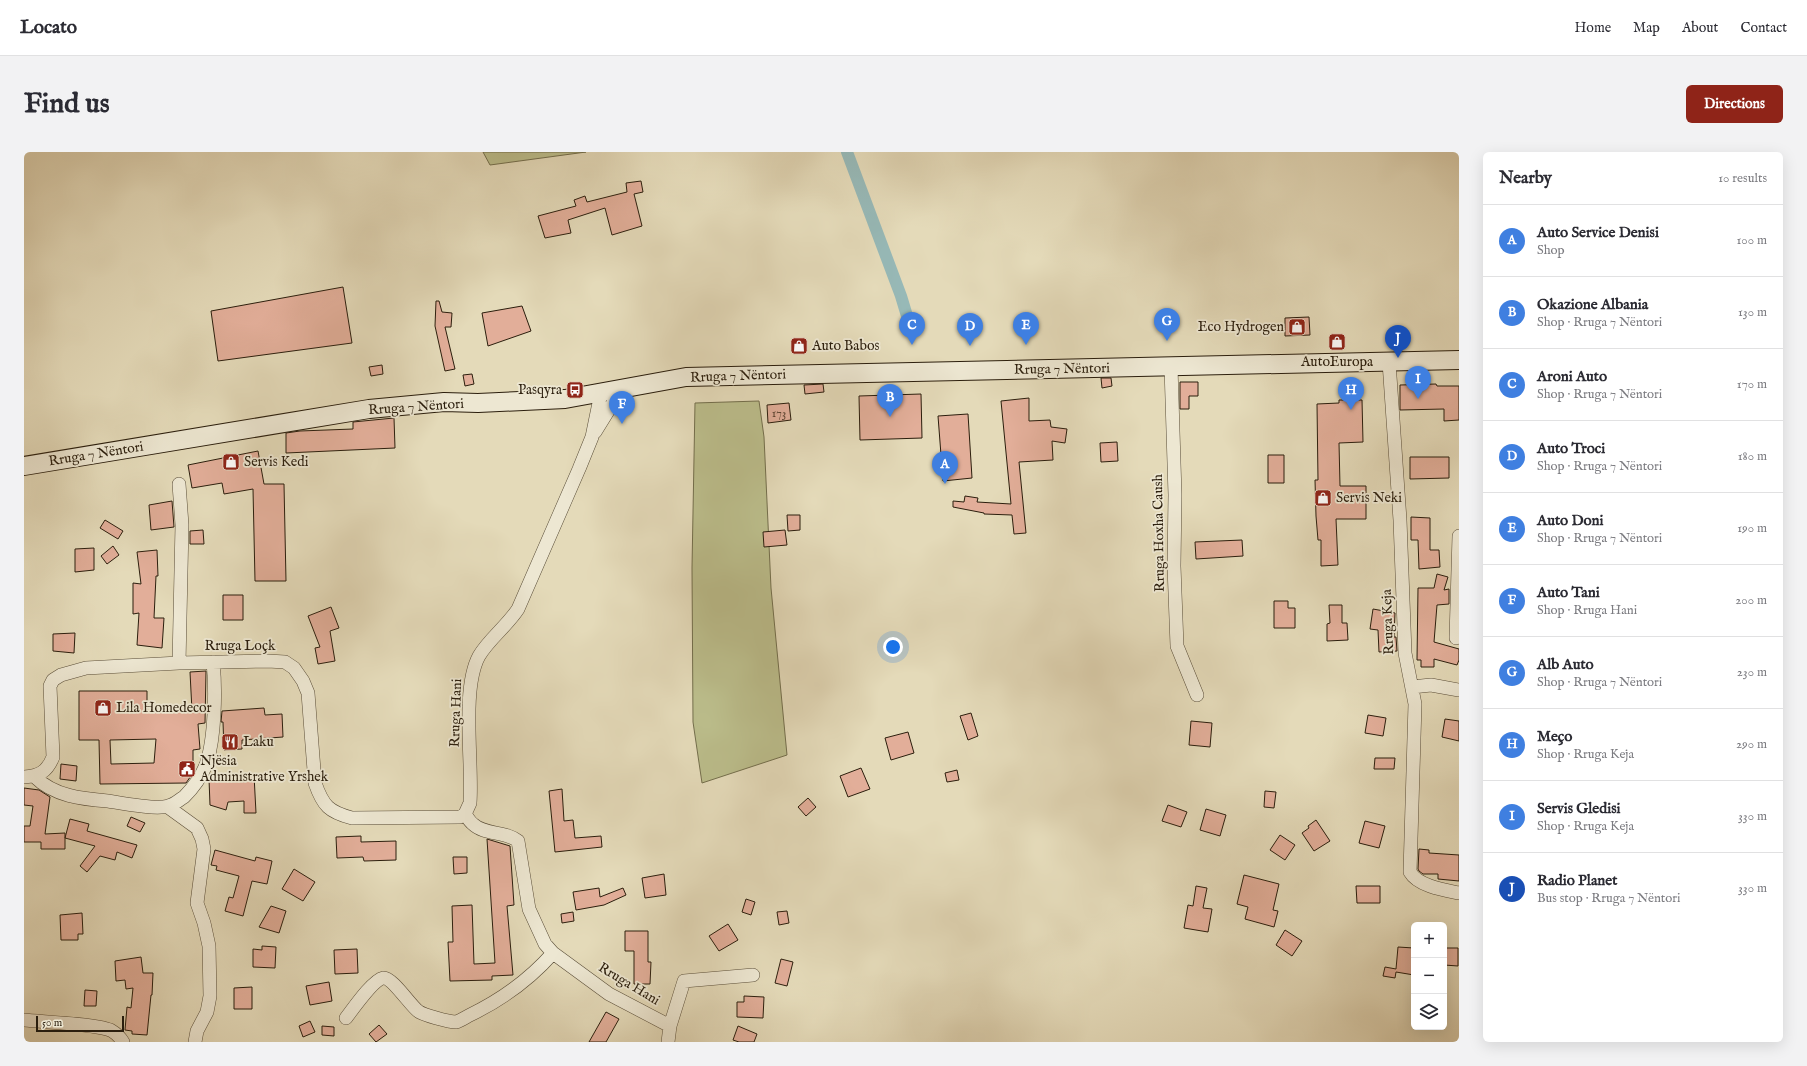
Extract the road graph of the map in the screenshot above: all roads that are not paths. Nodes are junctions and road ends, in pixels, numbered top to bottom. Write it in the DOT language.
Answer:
graph roads {
  1 [pos="1459,360"];
  2 [pos="1389,362"];
  3 [pos="1171,367"];
  4 [pos="621,390"];
  5 [pos="601,393"];
  6 [pos="592,437"];
  7 [pos="24,466"];
  8 [pos="179,484"];
  9 [pos="1459,536"];
  10 [pos="1456,638"];
  11 [pos="179,662"];
  12 [pos="213,662"];
  13 [pos="1412,687"];
  14 [pos="1459,690"];
  15 [pos="1197,694"];
  16 [pos="30,777"];
  17 [pos="168,807"];
  18 [pos="465,814"];
  19 [pos="1459,893"];
  20 [pos="553,953"];
  21 [pos="753,975"];
  22 [pos="346,1018"];
  23 [pos="24,1020"];
  24 [pos="670,1026"];
  25 [pos="123,1042"];
  26 [pos="195,1042"];
  27 [pos="668,1042"];
  1 -- 2 [label="main road, Rruga 7 Nëntori"];
  2 -- 3 [label="main road, Rruga 7 Nëntori"];
  2 -- 13 [label="street, Rruga Keja"];
  3 -- 4 [label="main road, Rruga 7 Nëntori"];
  3 -- 15 [label="street, Rruga Hoxha Caush"];
  4 -- 5 [label="main road, Rruga 7 Nëntori"];
  4 -- 6 [label="street, Rruga Hani"];
  5 -- 6 [label="street, Rruga Hani"];
  5 -- 7 [label="main road, Rruga 7 Nëntori"];
  6 -- 18 [label="street, Rruga Hani"];
  8 -- 11 [label="street"];
  9 -- 10 [label="street"];
  11 -- 12 [label="street, Rruga Loçk"];
  11 -- 16 [label="street, Rruga Loçk"];
  12 -- 17 [label="street"];
  12 -- 18 [label="street, Rruga Loçk"];
  13 -- 14 [label="street"];
  13 -- 19 [label="street, Rruga Keja"];
  16 -- 17 [label="street"];
  17 -- 26 [label="street"];
  18 -- 20 [label="street, Rruga Hani"];
  20 -- 22 [label="street"];
  20 -- 24 [label="street, Rruga Hani"];
  21 -- 24 [label="street, Rruga Hani"];
  23 -- 25 [label="street"];
  24 -- 27 [label="street, Rruga Hani"];
}
